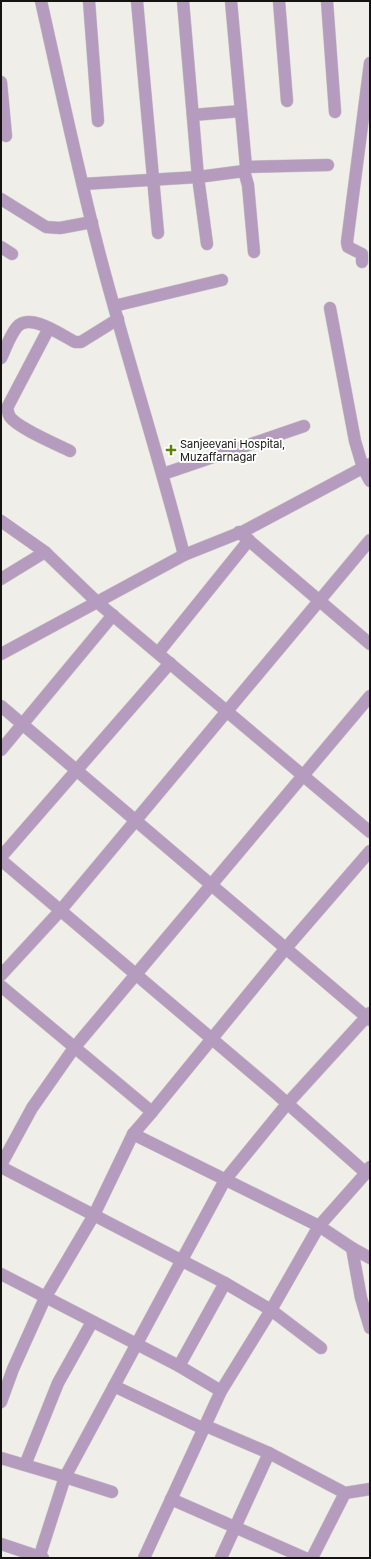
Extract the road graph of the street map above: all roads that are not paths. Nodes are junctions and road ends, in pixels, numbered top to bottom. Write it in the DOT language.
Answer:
graph roads {
  1 [pos="41,1"];
  2 [pos="89,1"];
  3 [pos="137,1"];
  4 [pos="183,1"];
  5 [pos="231,1"];
  6 [pos="279,1"];
  7 [pos="327,1"];
  8 [pos="370,64"];
  9 [pos="1,82"];
  10 [pos="287,101"];
  11 [pos="241,111"];
  12 [pos="335,112"];
  13 [pos="193,115"];
  14 [pos="98,121"];
  15 [pos="6,136"];
  16 [pos="328,165"];
  17 [pos="245,169"];
  18 [pos="198,177"];
  19 [pos="153,180"];
  20 [pos="83,184"];
  21 [pos="1,199"];
  22 [pos="92,222"];
  23 [pos="158,233"];
  24 [pos="207,244"];
  25 [pos="1,247"];
  26 [pos="254,252"];
  27 [pos="12,254"];
  28 [pos="362,262"];
  29 [pos="222,280"];
  30 [pos="114,306"];
  31 [pos="330,308"];
  32 [pos="118,319"];
  33 [pos="49,328"];
  34 [pos="1,358"];
  35 [pos="304,426"];
  36 [pos="70,451"];
  37 [pos="367,466"];
  38 [pos="163,474"];
  39 [pos="370,481"];
  40 [pos="1,521"];
  41 [pos="244,536"];
  42 [pos="370,540"];
  43 [pos="45,552"];
  44 [pos="184,555"];
  45 [pos="1,579"];
  46 [pos="319,600"];
  47 [pos="97,602"];
  48 [pos="113,615"];
  49 [pos="370,644"];
  50 [pos="158,652"];
  51 [pos="1,654"];
  52 [pos="170,663"];
  53 [pos="370,696"];
  54 [pos="1,706"];
  55 [pos="228,712"];
  56 [pos="23,724"];
  57 [pos="1,750"];
  58 [pos="76,770"];
  59 [pos="304,775"];
  60 [pos="136,820"];
  61 [pos="370,832"];
  62 [pos="370,851"];
  63 [pos="1,859"];
  64 [pos="211,884"];
  65 [pos="60,911"];
  66 [pos="286,948"];
  67 [pos="1,975"];
  68 [pos="136,975"];
  69 [pos="1,986"];
  70 [pos="369,1017"];
  71 [pos="213,1040"];
  72 [pos="74,1048"];
  73 [pos="287,1104"];
  74 [pos="152,1112"];
  75 [pos="133,1134"];
  76 [pos="1,1166"];
  77 [pos="368,1170"];
  78 [pos="225,1180"];
  79 [pos="94,1215"];
  80 [pos="319,1226"];
  81 [pos="352,1248"];
  82 [pos="370,1258"];
  83 [pos="182,1261"];
  84 [pos="1,1274"];
  85 [pos="225,1283"];
  86 [pos="46,1298"];
  87 [pos="366,1300"];
  88 [pos="271,1310"];
  89 [pos="92,1322"];
  90 [pos="370,1328"];
  91 [pos="136,1345"];
  92 [pos="321,1348"];
  93 [pos="179,1366"];
  94 [pos="114,1386"];
  95 [pos="221,1391"];
  96 [pos="1,1402"];
  97 [pos="205,1427"];
  98 [pos="269,1454"];
  99 [pos="1,1458"];
  100 [pos="26,1465"];
  101 [pos="65,1477"];
  102 [pos="370,1489"];
  103 [pos="112,1492"];
  104 [pos="345,1492"];
  105 [pos="171,1498"];
  106 [pos="235,1528"];
  107 [pos="1,1544"];
  108 [pos="41,1558"];
  109 [pos="144,1558"];
  110 [pos="221,1558"];
  111 [pos="305,1558"];
  112 [pos="312,1558"];
  1 -- 20 [label="street"];
  2 -- 14 [label="street"];
  3 -- 19 [label="street"];
  4 -- 13 [label="street"];
  5 -- 11 [label="street"];
  6 -- 10 [label="street"];
  7 -- 12 [label="street"];
  8 -- 28 [label="street"];
  9 -- 15 [label="street"];
  11 -- 13 [label="street"];
  11 -- 17 [label="street"];
  13 -- 18 [label="street"];
  16 -- 17 [label="street"];
  17 -- 18 [label="street"];
  17 -- 26 [label="street"];
  18 -- 19 [label="street"];
  18 -- 24 [label="street"];
  19 -- 20 [label="street"];
  19 -- 23 [label="street"];
  20 -- 22 [label="street"];
  21 -- 22 [label="street"];
  22 -- 30 [label="street"];
  25 -- 27 [label="street"];
  29 -- 30 [label="street"];
  30 -- 32 [label="street"];
  31 -- 37 [label="street"];
  32 -- 33 [label="street"];
  32 -- 38 [label="street"];
  33 -- 34 [label="street"];
  33 -- 36 [label="street"];
  35 -- 38 [label="street"];
  37 -- 39 [label="street"];
  37 -- 41 [label="street"];
  38 -- 44 [label="street"];
  40 -- 43 [label="street"];
  41 -- 44 [label="street"];
  41 -- 46 [label="street"];
  41 -- 50 [label="street"];
  42 -- 46 [label="street"];
  43 -- 45 [label="street"];
  43 -- 47 [label="street"];
  44 -- 47 [label="street"];
  46 -- 49 [label="street"];
  46 -- 55 [label="street"];
  47 -- 48 [label="street"];
  47 -- 51 [label="street"];
  48 -- 50 [label="street"];
  48 -- 56 [label="street"];
  50 -- 52 [label="street"];
  52 -- 55 [label="street"];
  52 -- 58 [label="street"];
  53 -- 59 [label="street"];
  54 -- 56 [label="street"];
  55 -- 59 [label="street"];
  55 -- 60 [label="street"];
  56 -- 57 [label="street"];
  56 -- 58 [label="street"];
  58 -- 60 [label="street"];
  58 -- 63 [label="street"];
  59 -- 61 [label="street"];
  59 -- 64 [label="street"];
  60 -- 64 [label="street"];
  60 -- 65 [label="street"];
  62 -- 66 [label="street"];
  63 -- 65 [label="street"];
  64 -- 66 [label="street"];
  64 -- 68 [label="street"];
  65 -- 67 [label="street"];
  65 -- 68 [label="street"];
  66 -- 70 [label="street"];
  66 -- 71 [label="street"];
  68 -- 71 [label="street"];
  68 -- 72 [label="street"];
  69 -- 72 [label="street"];
  70 -- 73 [label="street"];
  71 -- 73 [label="street"];
  71 -- 74 [label="street"];
  72 -- 74 [label="street"];
  72 -- 76 [label="street"];
  73 -- 77 [label="street"];
  73 -- 78 [label="street"];
  74 -- 75 [label="street"];
  75 -- 78 [label="street"];
  75 -- 79 [label="street"];
  76 -- 79 [label="street"];
  77 -- 80 [label="street"];
  78 -- 80 [label="street"];
  78 -- 83 [label="street"];
  79 -- 83 [label="street"];
  79 -- 86 [label="street"];
  80 -- 81 [label="street"];
  80 -- 88 [label="street"];
  81 -- 82 [label="street"];
  81 -- 87 [label="street"];
  83 -- 85 [label="street"];
  83 -- 91 [label="street"];
  84 -- 86 [label="street"];
  85 -- 88 [label="street"];
  85 -- 93 [label="street"];
  86 -- 89 [label="street"];
  86 -- 96 [label="street"];
  87 -- 90 [label="street"];
  88 -- 92 [label="street"];
  88 -- 95 [label="street"];
  89 -- 91 [label="street"];
  89 -- 100 [label="street"];
  91 -- 93 [label="street"];
  91 -- 94 [label="street"];
  93 -- 95 [label="street"];
  94 -- 97 [label="street"];
  94 -- 101 [label="street"];
  95 -- 97 [label="street"];
  97 -- 98 [label="street"];
  97 -- 105 [label="street"];
  98 -- 104 [label="street"];
  98 -- 106 [label="street"];
  99 -- 100 [label="street"];
  100 -- 101 [label="street"];
  101 -- 103 [label="street"];
  101 -- 108 [label="street"];
  102 -- 104 [label="street"];
  104 -- 112 [label="street"];
  105 -- 106 [label="street"];
  105 -- 109 [label="street"];
  106 -- 110 [label="street"];
  106 -- 111 [label="street"];
  107 -- 108 [label="street"];
}
